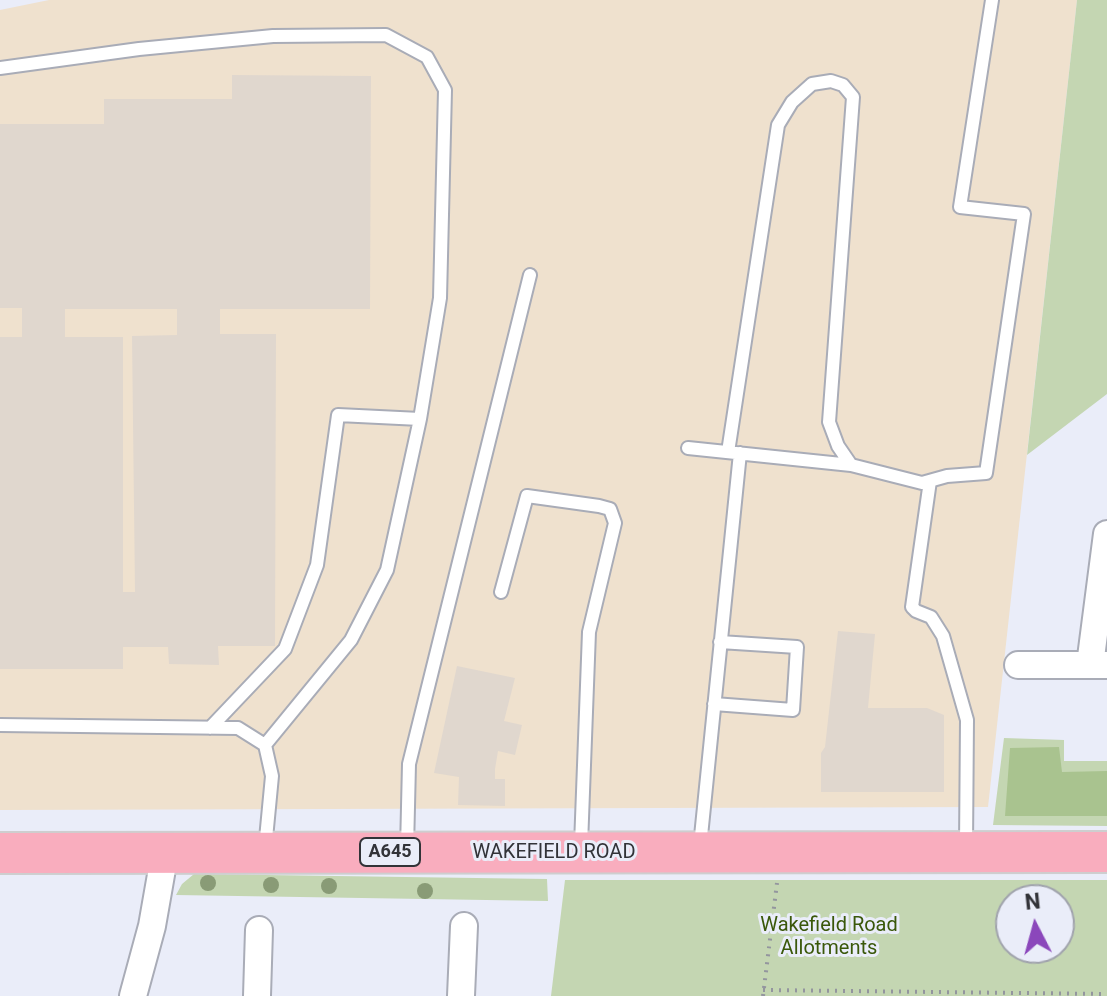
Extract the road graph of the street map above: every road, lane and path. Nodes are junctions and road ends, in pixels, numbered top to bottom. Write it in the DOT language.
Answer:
graph roads {
  1 [pos="992,0"];
  2 [pos="0,68"];
  3 [pos="530,275"];
  4 [pos="420,419"];
  5 [pos="688,448"];
  6 [pos="734,452"];
  7 [pos="851,465"];
  8 [pos="930,481"];
  9 [pos="1107,534"];
  10 [pos="501,592"];
  11 [pos="720,642"];
  12 [pos="1018,665"];
  13 [pos="1099,665"];
  14 [pos="714,704"];
  15 [pos="0,725"];
  16 [pos="210,728"];
  17 [pos="265,745"];
  18 [pos="165,852"];
  19 [pos="407,852"];
  20 [pos="1107,852"];
  21 [pos="0,853"];
  22 [pos="265,853"];
  23 [pos="581,853"];
  24 [pos="699,853"];
  25 [pos="780,853"];
  26 [pos="966,853"];
  27 [pos="464,926"];
  28 [pos="259,930"];
  29 [pos="763,993"];
  30 [pos="1107,994"];
  31 [pos="133,996"];
  32 [pos="257,996"];
  33 [pos="461,996"];
  1 -- 8 [label="lane"];
  2 -- 4 [label="lane"];
  3 -- 19 [label="lane"];
  4 -- 16 [label="lane"];
  4 -- 17 [label="lane"];
  5 -- 6 [label="lane"];
  6 -- 7 [label="lane"];
  6 -- 7 [label="lane"];
  6 -- 11 [label="lane"];
  7 -- 8 [label="lane"];
  8 -- 26 [label="lane"];
  9 -- 13 [label="street"];
  10 -- 23 [label="lane"];
  11 -- 14 [label="lane"];
  11 -- 14 [label="lane"];
  12 -- 13 [label="street"];
  14 -- 24 [label="lane"];
  15 -- 16 [label="lane"];
  16 -- 17 [label="lane"];
  17 -- 22 [label="lane"];
  18 -- 21 [label="main road, WAKEFIELD ROAD / A645"];
  18 -- 22 [label="main road, WAKEFIELD ROAD / A645"];
  18 -- 31 [label="street"];
  19 -- 22 [label="main road, WAKEFIELD ROAD / A645"];
  19 -- 23 [label="main road, WAKEFIELD ROAD / A645"];
  20 -- 26 [label="main road, WAKEFIELD ROAD / A645"];
  23 -- 24 [label="main road, WAKEFIELD ROAD / A645"];
  24 -- 25 [label="main road, WAKEFIELD ROAD / A645"];
  25 -- 26 [label="main road, WAKEFIELD ROAD / A645"];
  25 -- 29 [label="path"];
  27 -- 33 [label="street"];
  28 -- 32 [label="street"];
  29 -- 30 [label="path"];
}
